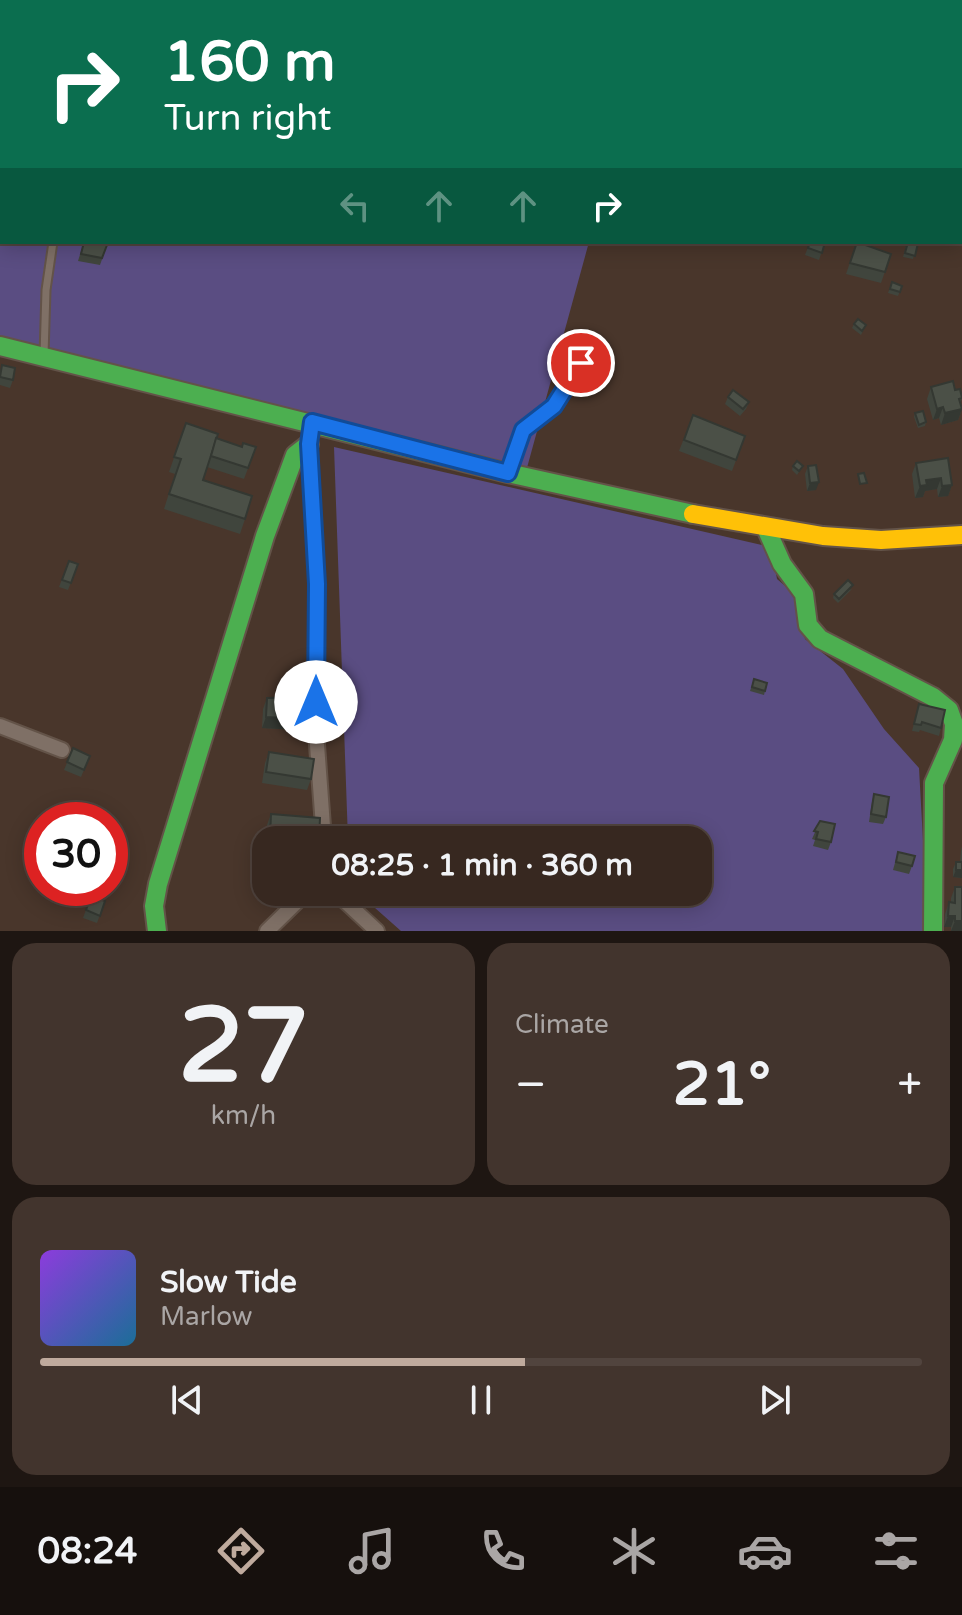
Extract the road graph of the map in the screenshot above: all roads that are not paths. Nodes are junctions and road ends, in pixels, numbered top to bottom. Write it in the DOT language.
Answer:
graph roads {
  1 [pos="53,244"];
  2 [pos="0,346"];
  3 [pos="44,358"];
  4 [pos="581,363"];
  5 [pos="312,422"];
  6 [pos="309,444"];
  7 [pos="508,473"];
  8 [pos="766,528"];
  9 [pos="962,535"];
  10 [pos="0,726"];
  11 [pos="958,742"];
  12 [pos="62,750"];
  13 [pos="323,826"];
  14 [pos="293,906"];
  15 [pos="350,906"];
  16 [pos="157,931"];
  17 [pos="267,931"];
  18 [pos="377,931"];
  19 [pos="933,931"];
  1 -- 3 [label="lane"];
  2 -- 3 [label="street"];
  3 -- 5 [label="street"];
  4 -- 7 [label="lane"];
  5 -- 6 [label="street"];
  5 -- 7 [label="street"];
  6 -- 13 [label="street"];
  6 -- 16 [label="street"];
  7 -- 8 [label="street"];
  8 -- 9 [label="street"];
  8 -- 11 [label="street"];
  10 -- 12 [label="street"];
  11 -- 19 [label="street"];
  14 -- 17 [label="street"];
  15 -- 18 [label="street"];
}
